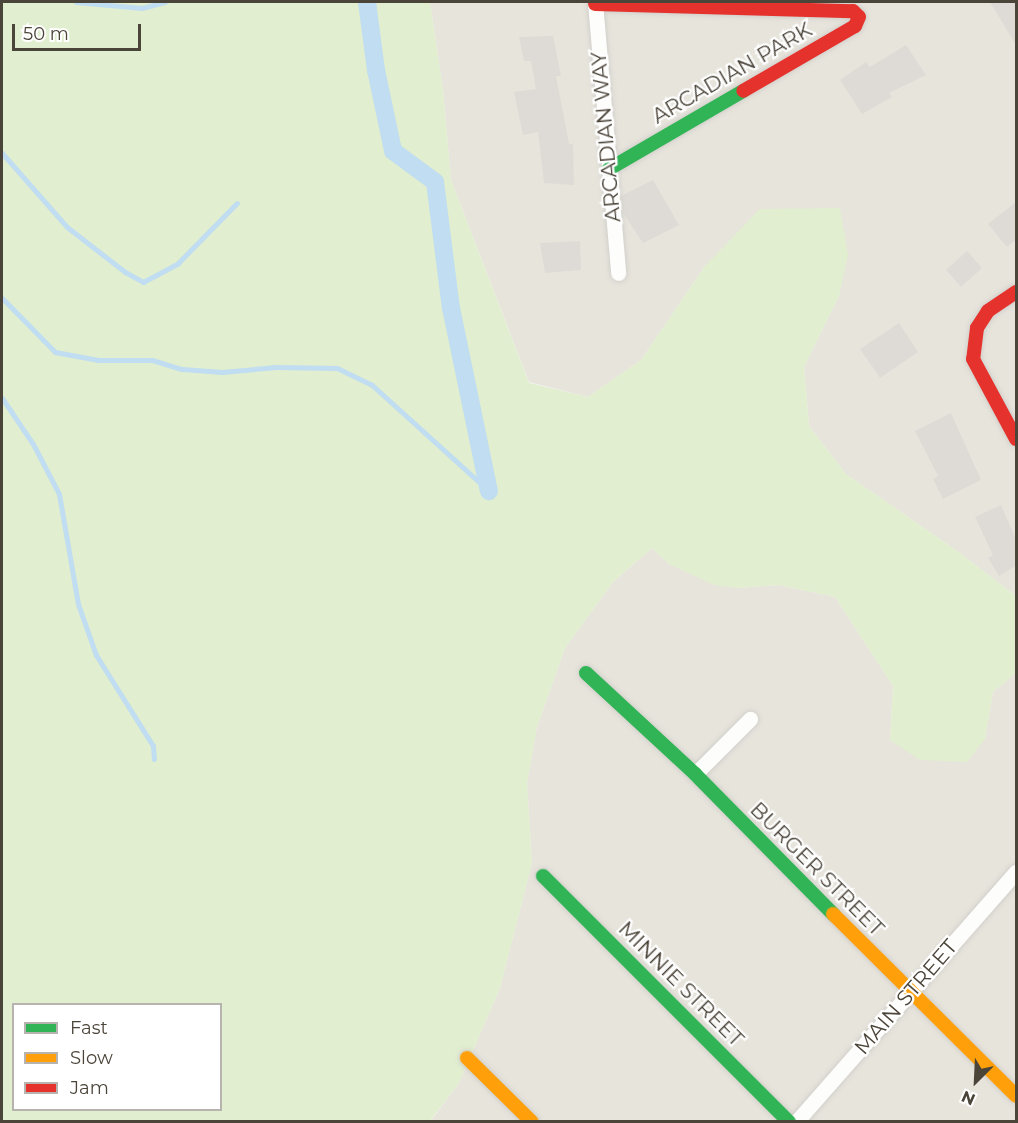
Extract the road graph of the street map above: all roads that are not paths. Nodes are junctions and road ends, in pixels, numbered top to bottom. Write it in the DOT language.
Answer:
graph roads {
  1 [pos="595,3"];
  2 [pos="609,169"];
  3 [pos="618,273"];
  4 [pos="1017,292"];
  5 [pos="1017,439"];
  6 [pos="586,673"];
  7 [pos="750,719"];
  8 [pos="695,774"];
  9 [pos="1017,872"];
  10 [pos="543,876"];
  11 [pos="910,992"];
  12 [pos="467,1058"];
  13 [pos="1017,1096"];
  14 [pos="532,1122"];
  15 [pos="789,1122"];
  16 [pos="796,1122"];
  1 -- 2 [label="street, ARCADIAN WAY"];
  1 -- 2 [label="street, ARCADIAN PARK"];
  2 -- 3 [label="street, ARCADIAN WAY"];
  4 -- 5 [label="street"];
  6 -- 8 [label="street, BURGER STREET"];
  7 -- 8 [label="street"];
  8 -- 11 [label="street, BURGER STREET"];
  9 -- 11 [label="street, MAIN STREET"];
  10 -- 15 [label="street, MINNIE STREET"];
  11 -- 13 [label="street, BURGER STREET"];
  11 -- 16 [label="street, MAIN STREET"];
  12 -- 14 [label="street"];
}
